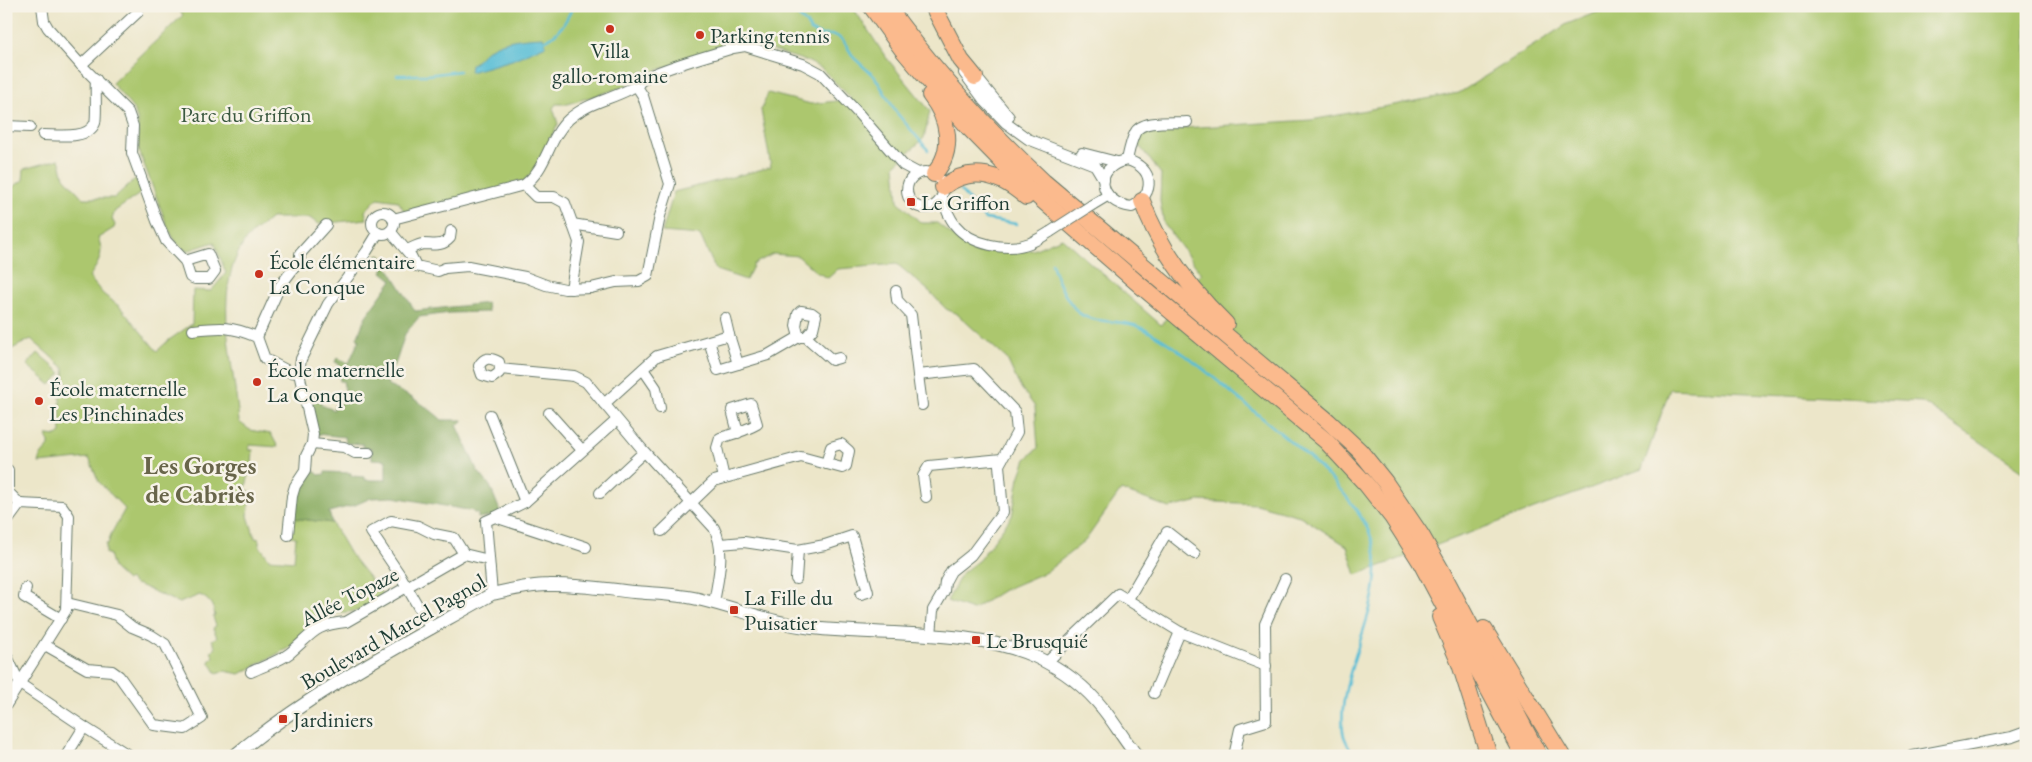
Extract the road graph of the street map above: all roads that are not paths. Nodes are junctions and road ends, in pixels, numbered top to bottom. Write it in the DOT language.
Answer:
graph roads {
  1 [pos="42,6"];
  2 [pos="862,6"];
  3 [pos="871,6"];
  4 [pos="887,6"];
  5 [pos="927,6"];
  6 [pos="933,6"];
  7 [pos="938,6"];
  8 [pos="138,12"];
  9 [pos="81,65"];
  10 [pos="975,77"];
  11 [pos="96,80"];
  12 [pos="636,85"];
  13 [pos="1187,122"];
  14 [pos="6,126"];
  15 [pos="30,127"];
  16 [pos="43,135"];
  17 [pos="1122,161"];
  18 [pos="903,165"];
  19 [pos="1104,180"];
  20 [pos="934,183"];
  21 [pos="524,185"];
  22 [pos="908,186"];
  23 [pos="1107,196"];
  24 [pos="1142,201"];
  25 [pos="926,208"];
  26 [pos="393,219"];
  27 [pos="572,224"];
  28 [pos="954,224"];
  29 [pos="326,225"];
  30 [pos="451,230"];
  31 [pos="390,231"];
  32 [pos="616,231"];
  33 [pos="378,233"];
  34 [pos="407,250"];
  35 [pos="186,261"];
  36 [pos="1141,286"];
  37 [pos="571,289"];
  38 [pos="896,291"];
  39 [pos="725,318"];
  40 [pos="193,330"];
  41 [pos="729,335"];
  42 [pos="257,338"];
  43 [pos="709,340"];
  44 [pos="839,358"];
  45 [pos="738,364"];
  46 [pos="500,369"];
  47 [pos="643,369"];
  48 [pos="299,373"];
  49 [pos="918,375"];
  50 [pos="1299,396"];
  51 [pos="604,404"];
  52 [pos="922,405"];
  53 [pos="660,408"];
  54 [pos="549,413"];
  55 [pos="490,415"];
  56 [pos="617,420"];
  57 [pos="738,433"];
  58 [pos="312,444"];
  59 [pos="582,450"];
  60 [pos="644,452"];
  61 [pos="369,453"];
  62 [pos="1002,459"];
  63 [pos="826,464"];
  64 [pos="8,470"];
  65 [pos="724,478"];
  66 [pos="1366,484"];
  67 [pos="600,493"];
  68 [pos="926,497"];
  69 [pos="525,502"];
  70 [pos="692,503"];
  71 [pos="1399,503"];
  72 [pos="20,504"];
  73 [pos="491,519"];
  74 [pos="6,523"];
  75 [pos="662,531"];
  76 [pos="288,535"];
  77 [pos="720,544"];
  78 [pos="586,546"];
  79 [pos="798,550"];
  80 [pos="464,554"];
  81 [pos="1195,554"];
  82 [pos="489,560"];
  83 [pos="796,579"];
  84 [pos="1285,579"];
  85 [pos="26,588"];
  86 [pos="408,588"];
  87 [pos="492,594"];
  88 [pos="861,594"];
  89 [pos="1128,599"];
  90 [pos="67,603"];
  91 [pos="714,603"];
  92 [pos="61,619"];
  93 [pos="431,629"];
  94 [pos="1180,632"];
  95 [pos="931,636"];
  96 [pos="45,645"];
  97 [pos="6,654"];
  98 [pos="1047,662"];
  99 [pos="1266,666"];
  100 [pos="251,672"];
  101 [pos="20,684"];
  102 [pos="1154,693"];
  103 [pos="6,705"];
  104 [pos="84,728"];
  105 [pos="2026,732"];
  106 [pos="66,756"];
  107 [pos="130,756"];
  108 [pos="234,756"];
  109 [pos="1137,756"];
  110 [pos="1234,756"];
  111 [pos="1489,756"];
  112 [pos="1524,756"];
  113 [pos="1539,756"];
  114 [pos="1562,756"];
  115 [pos="1913,756"];
  1 -- 9 [label="street"];
  2 -- 20 [label="highway"];
  3 -- 36 [label="highway"];
  4 -- 50 [label="highway"];
  5 -- 19 [label="street"];
  6 -- 10 [label="highway"];
  7 -- 10 [label="street"];
  8 -- 9 [label="street"];
  9 -- 11 [label="street"];
  10 -- 17 [label="street"];
  11 -- 16 [label="street"];
  11 -- 35 [label="street"];
  12 -- 18 [label="street"];
  12 -- 21 [label="street"];
  12 -- 37 [label="street"];
  13 -- 17 [label="street"];
  14 -- 15 [label="street"];
  17 -- 19 [label="street"];
  17 -- 24 [label="street"];
  18 -- 20 [label="street"];
  18 -- 22 [label="street"];
  19 -- 23 [label="street"];
  20 -- 22 [label="street"];
  20 -- 25 [label="street"];
  20 -- 28 [label="street"];
  20 -- 36 [label="highway"];
  21 -- 26 [label="street"];
  21 -- 27 [label="street"];
  22 -- 25 [label="street"];
  23 -- 24 [label="street"];
  23 -- 28 [label="street, bridge"];
  24 -- 50 [label="highway"];
  25 -- 28 [label="street"];
  26 -- 31 [label="street"];
  26 -- 33 [label="street"];
  27 -- 32 [label="street"];
  27 -- 37 [label="street"];
  29 -- 42 [label="street"];
  30 -- 34 [label="street"];
  31 -- 33 [label="street"];
  31 -- 34 [label="street"];
  33 -- 48 [label="street"];
  34 -- 37 [label="street"];
  36 -- 66 [label="highway"];
  38 -- 49 [label="street"];
  39 -- 41 [label="street"];
  40 -- 42 [label="street"];
  41 -- 43 [label="street"];
  41 -- 45 [label="street"];
  42 -- 48 [label="street"];
  43 -- 45 [label="street"];
  43 -- 47 [label="street"];
  44 -- 45 [label="street"];
  46 -- 51 [label="street"];
  47 -- 51 [label="street"];
  47 -- 53 [label="street"];
  48 -- 58 [label="street"];
  49 -- 52 [label="street"];
  49 -- 62 [label="street"];
  50 -- 71 [label="highway"];
  51 -- 56 [label="street"];
  54 -- 59 [label="street"];
  55 -- 69 [label="street"];
  56 -- 59 [label="street"];
  56 -- 60 [label="street"];
  57 -- 65 [label="street"];
  58 -- 61 [label="street"];
  58 -- 76 [label="street"];
  59 -- 69 [label="street"];
  60 -- 67 [label="street"];
  60 -- 70 [label="street"];
  62 -- 68 [label="street"];
  62 -- 95 [label="street"];
  63 -- 65 [label="street"];
  64 -- 72 [label="street"];
  65 -- 70 [label="street"];
  66 -- 111 [label="highway"];
  66 -- 112 [label="highway"];
  69 -- 73 [label="street"];
  70 -- 75 [label="street"];
  70 -- 77 [label="street"];
  71 -- 113 [label="highway"];
  71 -- 114 [label="highway"];
  72 -- 74 [label="street"];
  72 -- 90 [label="street"];
  73 -- 78 [label="street"];
  73 -- 82 [label="street"];
  77 -- 79 [label="street"];
  77 -- 91 [label="street"];
  79 -- 83 [label="street"];
  79 -- 88 [label="street"];
  80 -- 82 [label="street"];
  80 -- 86 [label="street, Allée Topaze"];
  80 -- 86 [label="street"];
  81 -- 89 [label="street"];
  82 -- 87 [label="street"];
  84 -- 99 [label="street"];
  85 -- 92 [label="street"];
  86 -- 93 [label="street"];
  86 -- 100 [label="street, Allée Topaze"];
  87 -- 91 [label="street, Boulevard Marcel Pagnol"];
  87 -- 93 [label="street, Boulevard Marcel Pagnol"];
  89 -- 94 [label="street"];
  89 -- 98 [label="street"];
  90 -- 92 [label="street"];
  90 -- 96 [label="street"];
  91 -- 95 [label="street, Boulevard Marcel Pagnol"];
  92 -- 96 [label="street"];
  93 -- 108 [label="street, Boulevard Marcel Pagnol"];
  94 -- 99 [label="street"];
  94 -- 102 [label="street"];
  95 -- 98 [label="street, Boulevard Marcel Pagnol"];
  96 -- 101 [label="street"];
  97 -- 101 [label="street"];
  98 -- 109 [label="street, Boulevard Marcel Pagnol"];
  99 -- 110 [label="street"];
  101 -- 103 [label="street"];
  101 -- 104 [label="street"];
  104 -- 106 [label="street"];
  104 -- 107 [label="street"];
  105 -- 115 [label="street"];
}
